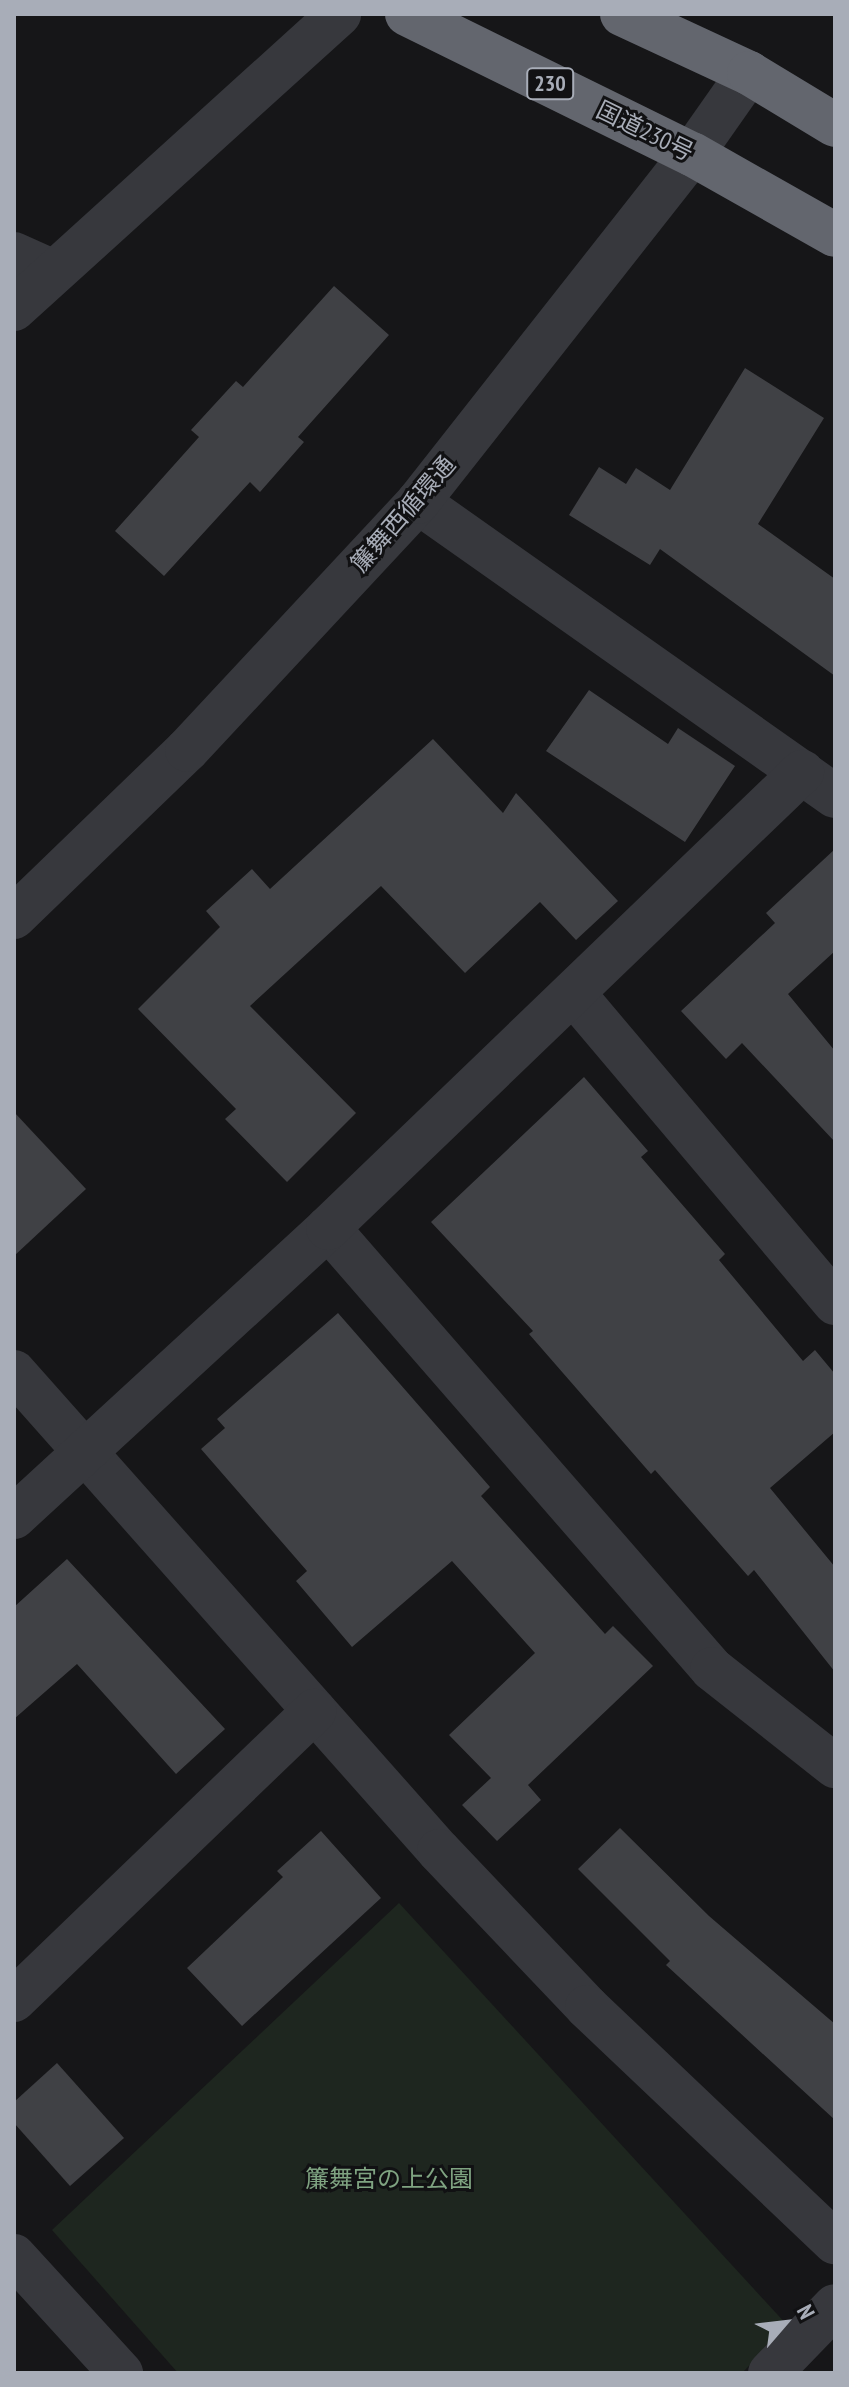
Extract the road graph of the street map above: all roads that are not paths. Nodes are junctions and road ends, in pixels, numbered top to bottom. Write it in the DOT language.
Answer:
graph roads {
  1 [pos="339,14"];
  2 [pos="407,14"];
  3 [pos="622,14"];
  4 [pos="749,73"];
  5 [pos="835,125"];
  6 [pos="692,154"];
  7 [pos="835,235"];
  8 [pos="14,254"];
  9 [pos="54,272"];
  10 [pos="14,309"];
  11 [pos="418,502"];
  12 [pos="818,784"];
  13 [pos="14,917"];
  14 [pos="573,993"];
  15 [pos="328,1228"];
  16 [pos="835,1303"];
  17 [pos="14,1372"];
  18 [pos="85,1449"];
  19 [pos="14,1517"];
  20 [pos="314,1711"];
  21 [pos="835,1766"];
  22 [pos="14,2000"];
  23 [pos="835,2242"];
  24 [pos="14,2256"];
  25 [pos="835,2306"];
  26 [pos="121,2373"];
  27 [pos="770,2373"];
  1 -- 9 [label="street"];
  2 -- 6 [label="highway, 国道230号 / 230"];
  3 -- 4 [label="highway"];
  4 -- 5 [label="highway"];
  4 -- 6 [label="street, 簾舞西循環通"];
  6 -- 7 [label="highway, 国道230号 / 230"];
  6 -- 11 [label="street, 簾舞西循環通"];
  8 -- 9 [label="street"];
  9 -- 10 [label="street"];
  11 -- 12 [label="street"];
  11 -- 13 [label="street, 簾舞西循環通"];
  12 -- 14 [label="street"];
  14 -- 15 [label="street"];
  14 -- 16 [label="street"];
  15 -- 18 [label="street"];
  15 -- 21 [label="street"];
  17 -- 18 [label="street"];
  18 -- 19 [label="street"];
  18 -- 20 [label="street"];
  20 -- 22 [label="street"];
  20 -- 23 [label="street"];
  24 -- 26 [label="street"];
  25 -- 27 [label="street"];
}
